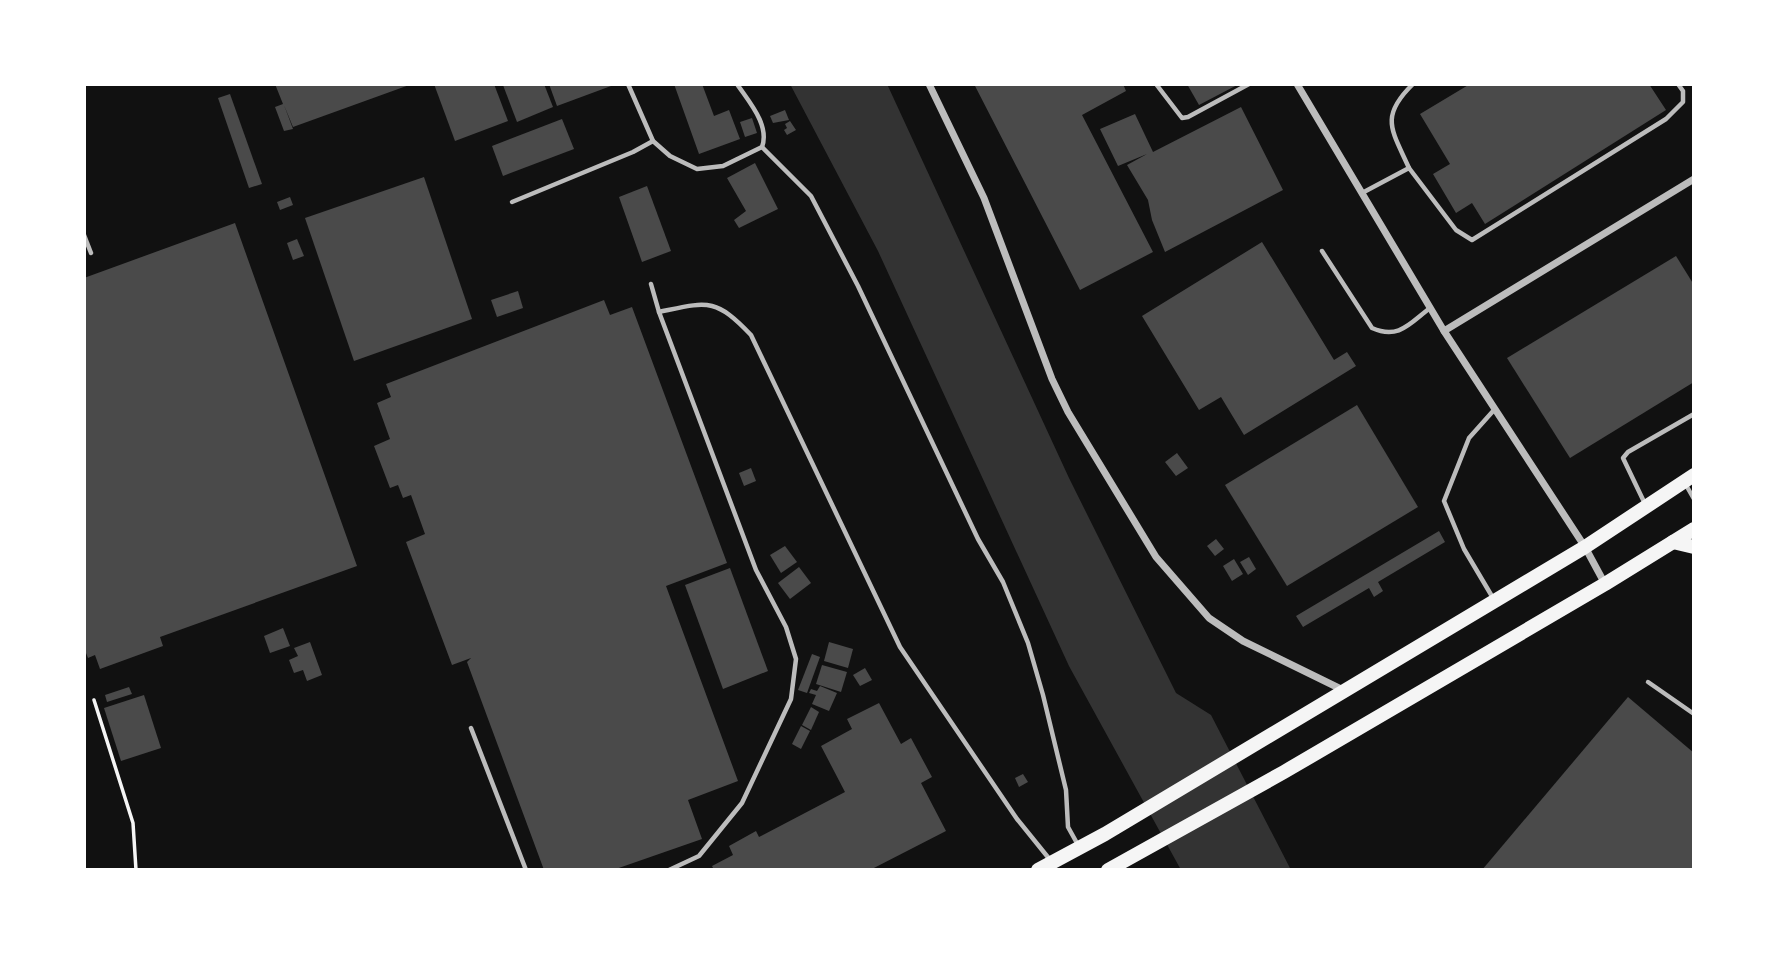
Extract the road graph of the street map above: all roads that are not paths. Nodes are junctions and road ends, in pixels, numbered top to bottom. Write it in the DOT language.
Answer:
graph roads {
  1 [pos="628,84"];
  2 [pos="737,84"];
  3 [pos="929,84"];
  4 [pos="1156,84"];
  5 [pos="1249,84"];
  6 [pos="1297,84"];
  7 [pos="1413,84"];
  8 [pos="1678,84"];
  9 [pos="653,141"];
  10 [pos="762,148"];
  11 [pos="1409,168"];
  12 [pos="1694,179"];
  13 [pos="1362,193"];
  14 [pos="512,202"];
  15 [pos="84,235"];
  16 [pos="1322,251"];
  17 [pos="91,253"];
  18 [pos="651,284"];
  19 [pos="1430,308"];
  20 [pos="659,313"];
  21 [pos="1444,331"];
  22 [pos="1495,409"];
  23 [pos="1694,414"];
  24 [pos="1689,478"];
  25 [pos="1694,499"];
  26 [pos="1646,507"];
  27 [pos="1694,529"];
  28 [pos="1673,542"];
  29 [pos="1585,547"];
  30 [pos="1694,547"];
  31 [pos="1605,584"];
  32 [pos="1495,602"];
  33 [pos="1648,682"];
  34 [pos="1345,691"];
  35 [pos="1694,714"];
  36 [pos="471,729"];
  37 [pos="1080,847"];
  38 [pos="1040,867"];
  39 [pos="526,870"];
  40 [pos="668,870"];
  41 [pos="1108,870"];
  1 -- 9 [label="lane"];
  2 -- 10 [label="lane"];
  3 -- 34 [label="street"];
  4 -- 5 [label="lane"];
  6 -- 13 [label="street"];
  7 -- 11 [label="lane"];
  8 -- 11 [label="lane"];
  9 -- 10 [label="lane"];
  9 -- 14 [label="lane"];
  10 -- 37 [label="lane"];
  11 -- 13 [label="lane"];
  12 -- 21 [label="street"];
  13 -- 19 [label="street"];
  15 -- 17 [label="lane"];
  16 -- 19 [label="lane"];
  18 -- 20 [label="lane"];
  19 -- 21 [label="street"];
  20 -- 38 [label="lane"];
  20 -- 40 [label="lane"];
  21 -- 22 [label="street"];
  22 -- 29 [label="street"];
  22 -- 32 [label="lane"];
  23 -- 26 [label="lane"];
  24 -- 25 [label="lane"];
  24 -- 26 [label="main road"];
  26 -- 29 [label="main road"];
  27 -- 28 [label="main road"];
  28 -- 30 [label="main road"];
  28 -- 31 [label="main road"];
  29 -- 31 [label="street"];
  29 -- 32 [label="main road"];
  31 -- 41 [label="main road"];
  32 -- 34 [label="main road"];
  33 -- 35 [label="lane"];
  34 -- 37 [label="main road"];
  36 -- 39 [label="lane"];
  37 -- 38 [label="main road"];
}
